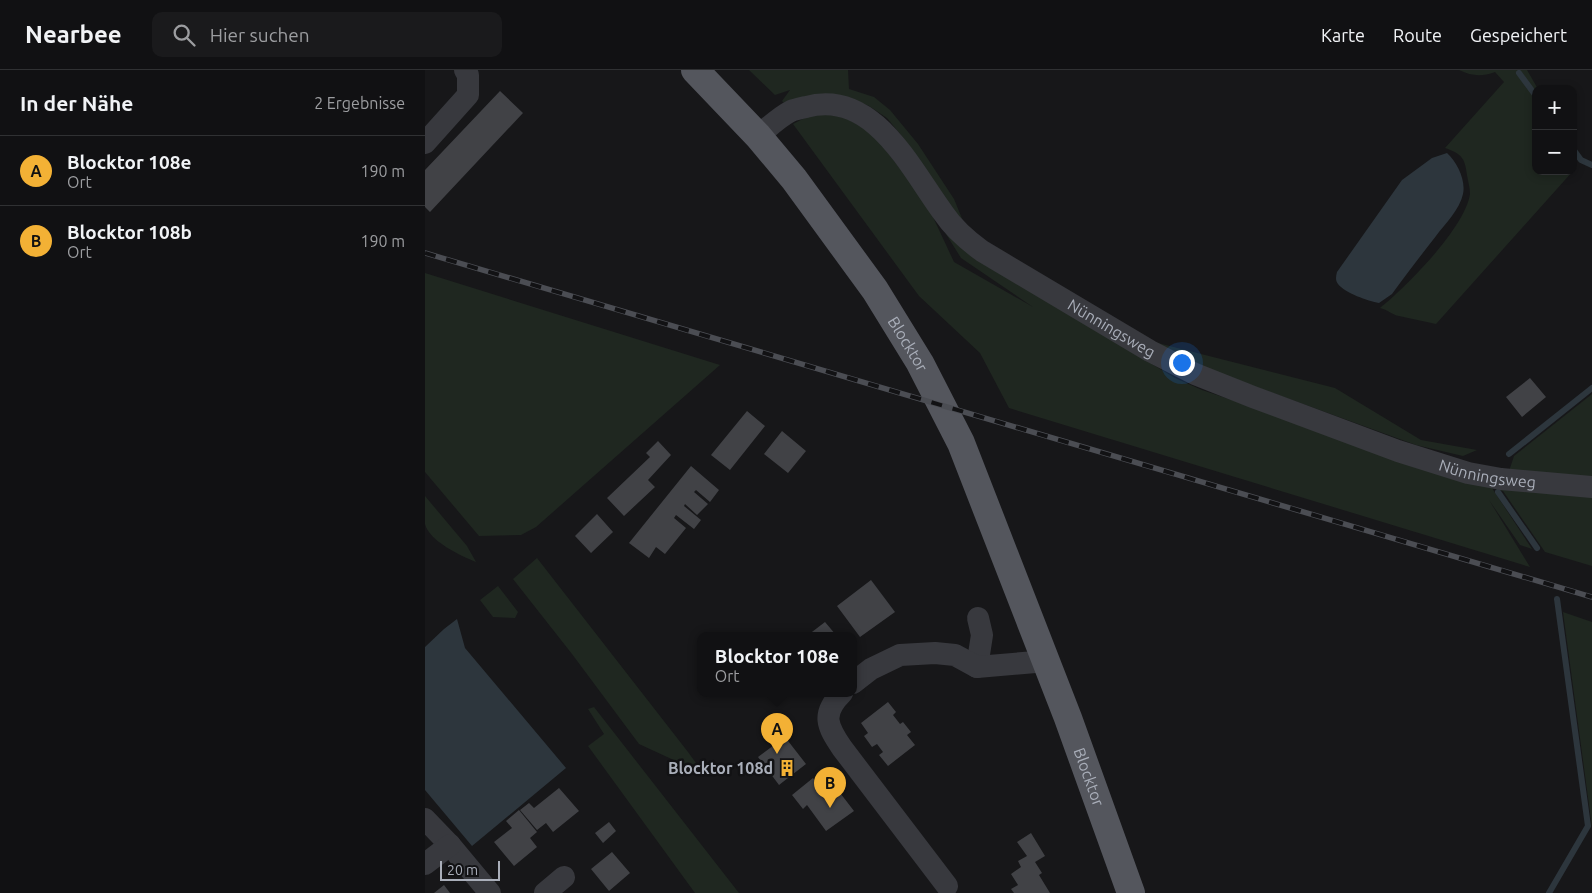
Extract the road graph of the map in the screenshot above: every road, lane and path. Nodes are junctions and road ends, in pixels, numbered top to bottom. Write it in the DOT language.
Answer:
graph roads {
  1 [pos="465,70"];
  2 [pos="695,70"];
  3 [pos="758,136"];
  4 [pos="425,143"];
  5 [pos="1592,486"];
  6 [pos="978,618"];
  7 [pos="1047,661"];
  8 [pos="977,667"];
  9 [pos="857,680"];
  10 [pos="838,697"];
  11 [pos="425,819"];
  12 [pos="449,845"];
  13 [pos="425,864"];
  14 [pos="564,876"];
  15 [pos="947,886"];
  16 [pos="489,893"];
  17 [pos="545,893"];
  18 [pos="1131,893"];
  1 -- 4 [label="street"];
  2 -- 3 [label="main road, Blocktor"];
  3 -- 5 [label="street, Nünningsweg"];
  3 -- 7 [label="main road, Blocktor"];
  6 -- 8 [label="street"];
  7 -- 8 [label="street"];
  7 -- 18 [label="main road, Blocktor"];
  8 -- 9 [label="street"];
  10 -- 15 [label="street"];
  11 -- 12 [label="street"];
  12 -- 13 [label="street"];
  12 -- 16 [label="street"];
  14 -- 17 [label="street"];
}
